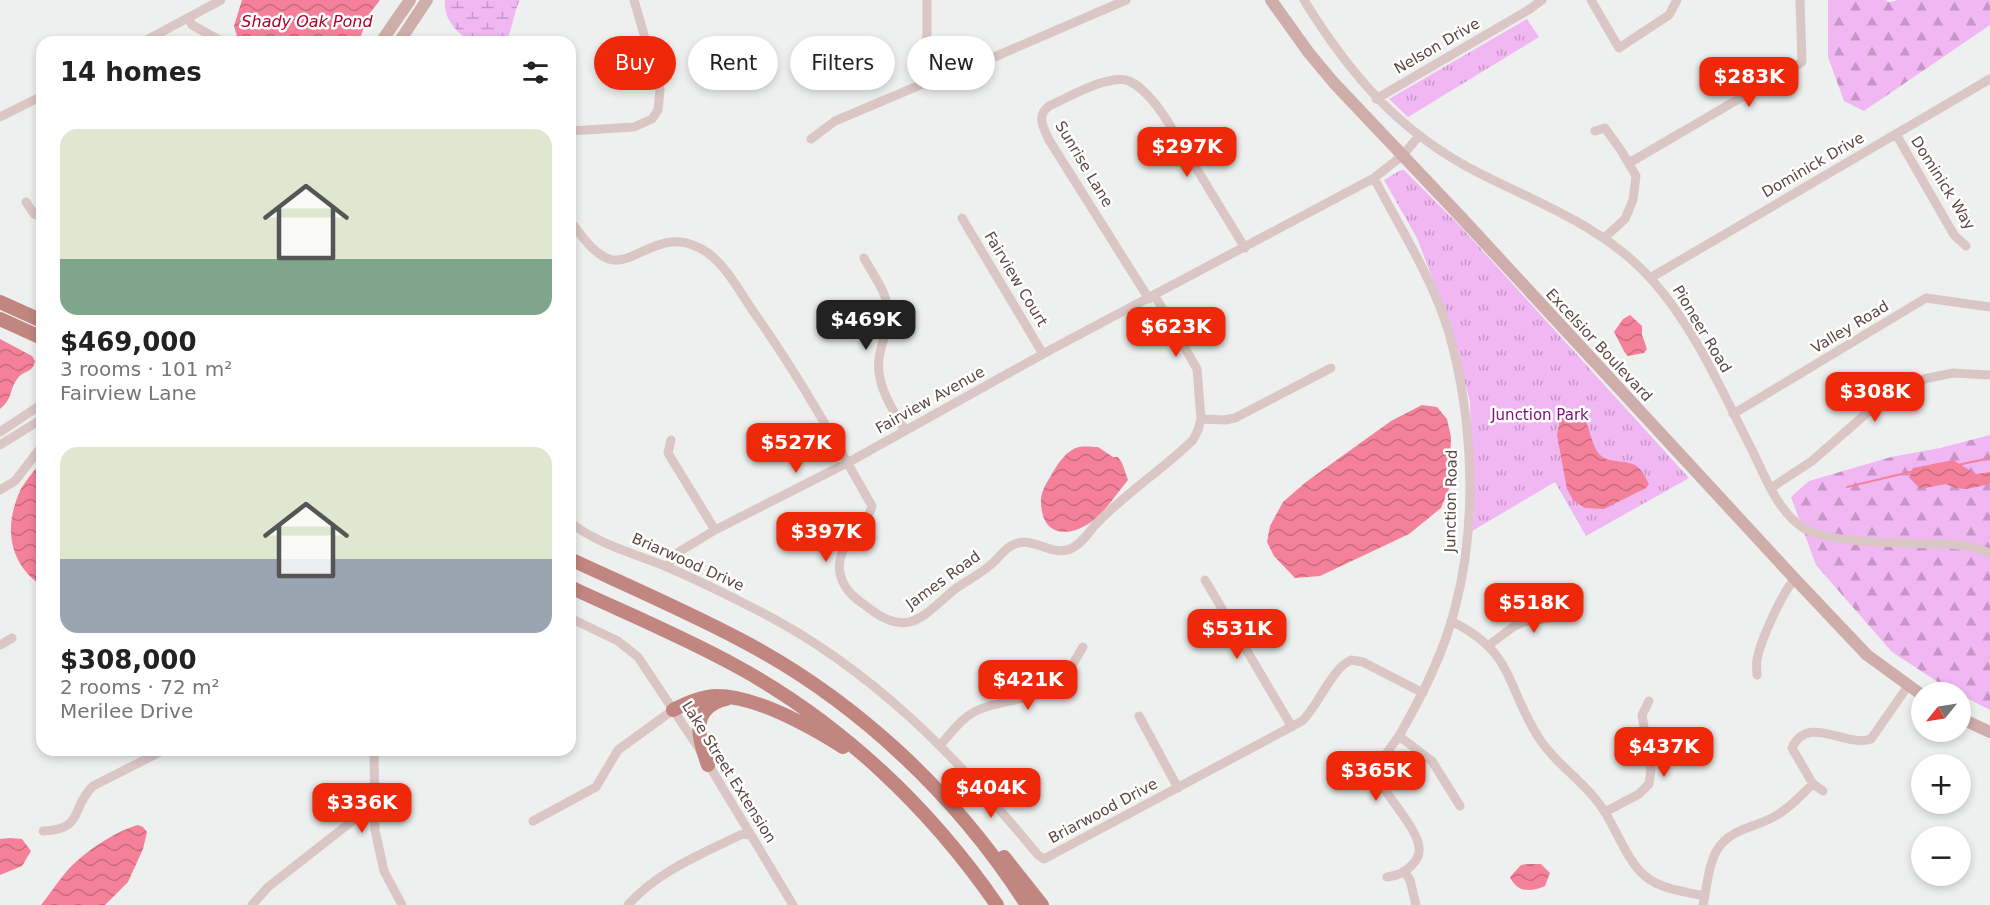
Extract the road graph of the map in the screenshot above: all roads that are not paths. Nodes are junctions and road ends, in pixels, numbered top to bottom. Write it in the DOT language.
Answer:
graph roads {
  1 [pos="221,0"];
  2 [pos="410,0"];
  3 [pos="427,0"];
  4 [pos="634,0"];
  5 [pos="927,0"];
  6 [pos="1126,0"];
  7 [pos="1271,0"];
  8 [pos="1304,0"];
  9 [pos="1542,0"];
  10 [pos="1591,0"];
  11 [pos="1677,0"];
  12 [pos="1800,0"];
  13 [pos="188,18"];
  14 [pos="154,36"];
  15 [pos="212,36"];
  16 [pos="385,36"];
  17 [pos="404,36"];
  18 [pos="927,36"];
  19 [pos="995,57"];
  20 [pos="1990,79"];
  21 [pos="909,90"];
  22 [pos="36,99"];
  23 [pos="1376,99"];
  24 [pos="0,117"];
  25 [pos="576,131"];
  26 [pos="1595,131"];
  27 [pos="1896,134"];
  28 [pos="1419,136"];
  29 [pos="811,139"];
  30 [pos="1403,155"];
  31 [pos="1629,163"];
  32 [pos="1374,178"];
  33 [pos="26,202"];
  34 [pos="36,215"];
  35 [pos="962,218"];
  36 [pos="576,228"];
  37 [pos="1604,238"];
  38 [pos="1966,246"];
  39 [pos="1245,248"];
  40 [pos="864,258"];
  41 [pos="1650,278"];
  42 [pos="1152,297"];
  43 [pos="0,302"];
  44 [pos="1990,308"];
  45 [pos="36,318"];
  46 [pos="0,319"];
  47 [pos="36,335"];
  48 [pos="1043,354"];
  49 [pos="1330,368"];
  50 [pos="1990,375"];
  51 [pos="36,408"];
  52 [pos="1733,414"];
  53 [pos="1201,419"];
  54 [pos="36,423"];
  55 [pos="905,431"];
  56 [pos="0,432"];
  57 [pos="671,440"];
  58 [pos="0,445"];
  59 [pos="36,454"];
  60 [pos="849,462"];
  61 [pos="1771,488"];
  62 [pos="0,490"];
  63 [pos="576,527"];
  64 [pos="715,530"];
  65 [pos="1990,553"];
  66 [pos="576,562"];
  67 [pos="666,567"];
  68 [pos="1795,579"];
  69 [pos="1205,580"];
  70 [pos="576,590"];
  71 [pos="1575,614"];
  72 [pos="576,621"];
  73 [pos="1451,621"];
  74 [pos="12,638"];
  75 [pos="0,645"];
  76 [pos="1489,645"];
  77 [pos="1083,647"];
  78 [pos="1758,675"];
  79 [pos="1908,686"];
  80 [pos="1911,688"];
  81 [pos="1423,693"];
  82 [pos="733,698"];
  83 [pos="1649,701"];
  84 [pos="673,710"];
  85 [pos="1139,716"];
  86 [pos="1971,723"];
  87 [pos="1292,727"];
  88 [pos="1990,732"];
  89 [pos="1399,736"];
  90 [pos="941,744"];
  91 [pos="152,756"];
  92 [pos="374,756"];
  93 [pos="708,765"];
  94 [pos="924,776"];
  95 [pos="1813,784"];
  96 [pos="1178,788"];
  97 [pos="1823,791"];
  98 [pos="906,795"];
  99 [pos="374,804"];
  100 [pos="1460,806"];
  101 [pos="1605,812"];
  102 [pos="533,821"];
  103 [pos="43,831"];
  104 [pos="749,833"];
  105 [pos="1404,871"];
  106 [pos="1387,877"];
  107 [pos="1704,901"];
  108 [pos="252,905"];
  109 [pos="402,905"];
  110 [pos="628,905"];
  111 [pos="793,905"];
  112 [pos="997,905"];
  113 [pos="1027,905"];
  114 [pos="1042,905"];
  115 [pos="1416,905"];
  1 -- 13 [label="street"];
  2 -- 16 [label="main road"];
  3 -- 17 [label="main road"];
  4 -- 25 [label="street"];
  5 -- 18 [label="street"];
  6 -- 19 [label="street"];
  7 -- 30 [label="main road, Excelsior Boulevard"];
  8 -- 23 [label="street, Pioneer Road"];
  9 -- 23 [label="street, Nelson Drive"];
  10 -- 11 [label="street"];
  12 -- 31 [label="street"];
  13 -- 14 [label="street"];
  13 -- 15 [label="street"];
  20 -- 27 [label="street, Dominick Drive"];
  21 -- 29 [label="street"];
  22 -- 24 [label="street"];
  23 -- 28 [label="street, Pioneer Road"];
  26 -- 31 [label="street"];
  27 -- 38 [label="street, Dominick Way"];
  27 -- 41 [label="street, Dominick Drive"];
  28 -- 30 [label="street, Fairview Avenue"];
  28 -- 37 [label="street, Pioneer Road"];
  30 -- 32 [label="street, Fairview Avenue"];
  30 -- 68 [label="main road, Excelsior Boulevard"];
  31 -- 37 [label="street"];
  32 -- 39 [label="street, Fairview Avenue"];
  32 -- 73 [label="street, Junction Road"];
  33 -- 34 [label="street"];
  35 -- 48 [label="street, Fairview Court"];
  36 -- 60 [label="street, James Road"];
  37 -- 41 [label="street, Pioneer Road"];
  39 -- 42 [label="street, Fairview Avenue"];
  39 -- 42 [label="street, Sunrise Lane"];
  40 -- 55 [label="street"];
  41 -- 52 [label="street, Pioneer Road"];
  42 -- 48 [label="street, Fairview Avenue"];
  42 -- 53 [label="street, Sunrise Lane"];
  43 -- 45 [label="highway"];
  44 -- 52 [label="street, Valley Road"];
  46 -- 47 [label="highway"];
  48 -- 55 [label="street, Fairview Avenue"];
  49 -- 53 [label="street"];
  50 -- 61 [label="street"];
  51 -- 56 [label="street"];
  52 -- 61 [label="street, Pioneer Road"];
  53 -- 60 [label="street, James Road"];
  54 -- 58 [label="street"];
  55 -- 60 [label="street, Fairview Avenue"];
  57 -- 64 [label="street"];
  59 -- 62 [label="street"];
  60 -- 64 [label="street, Fairview Avenue"];
  61 -- 65 [label="street, Pioneer Road"];
  63 -- 67 [label="street, Briarwood Drive"];
  64 -- 67 [label="street, Fairview Avenue"];
  66 -- 94 [label="highway"];
  67 -- 90 [label="street, Briarwood Drive"];
  68 -- 78 [label="street"];
  68 -- 79 [label="main road, Excelsior Boulevard"];
  69 -- 87 [label="street"];
  70 -- 98 [label="highway"];
  71 -- 76 [label="street"];
  72 -- 84 [label="street, Lake Street Extension"];
  73 -- 76 [label="street"];
  73 -- 81 [label="street, Junction Road"];
  74 -- 75 [label="street"];
  76 -- 101 [label="street"];
  77 -- 90 [label="street"];
  79 -- 80 [label="main road, Excelsior Boulevard"];
  79 -- 95 [label="street"];
  81 -- 87 [label="street, Briarwood Drive"];
  81 -- 89 [label="street, Junction Road"];
  82 -- 84 [label="highway"];
  82 -- 93 [label="highway"];
  82 -- 98 [label="highway"];
  83 -- 101 [label="street"];
  84 -- 93 [label="street, Lake Street Extension"];
  84 -- 102 [label="street"];
  85 -- 96 [label="street"];
  86 -- 88 [label="main road"];
  87 -- 96 [label="street, Briarwood Drive"];
  89 -- 100 [label="street"];
  89 -- 105 [label="street, Junction Road"];
  90 -- 96 [label="street, Briarwood Drive"];
  91 -- 103 [label="street"];
  92 -- 99 [label="street"];
  93 -- 104 [label="street, Lake Street Extension"];
  94 -- 113 [label="highway"];
  94 -- 114 [label="highway"];
  95 -- 97 [label="street"];
  95 -- 107 [label="street"];
  98 -- 112 [label="highway"];
  99 -- 108 [label="street"];
  99 -- 109 [label="street"];
  101 -- 107 [label="street"];
  104 -- 110 [label="street"];
  104 -- 111 [label="street, Lake Street Extension"];
  105 -- 106 [label="street"];
  105 -- 115 [label="street"];
}
